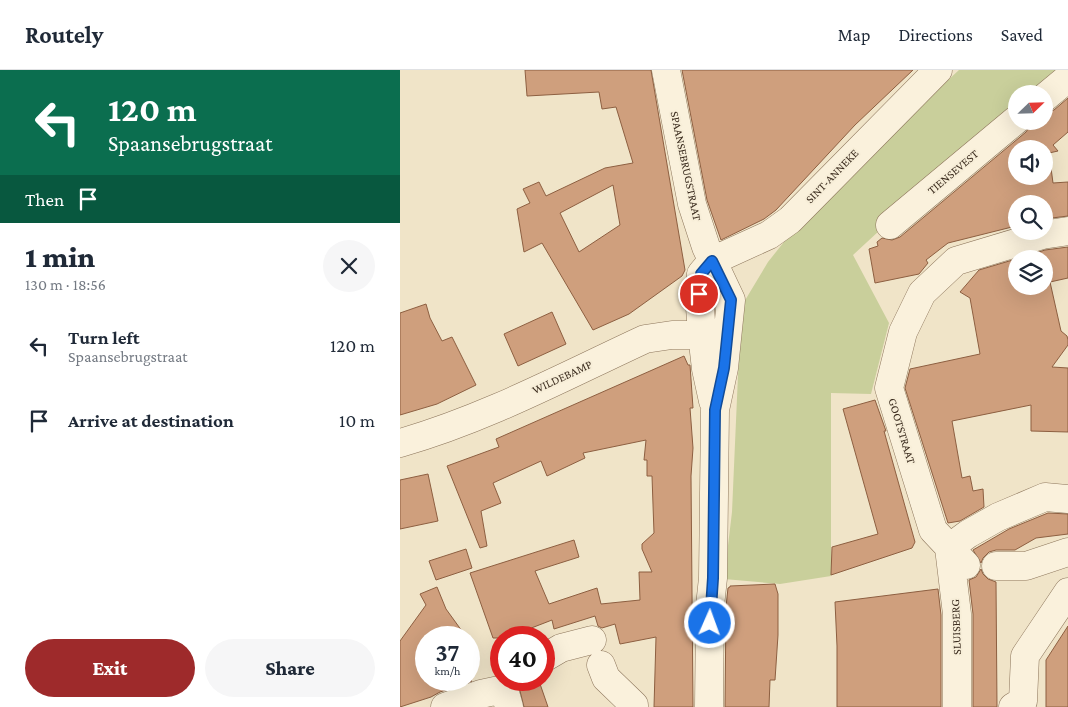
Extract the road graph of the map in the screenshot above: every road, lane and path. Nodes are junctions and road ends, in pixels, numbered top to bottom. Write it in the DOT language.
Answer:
graph roads {
  1 [pos="666,70"];
  2 [pos="938,70"];
  3 [pos="1068,78"];
  4 [pos="1053,90"];
  5 [pos="1008,127"];
  6 [pos="890,225"];
  7 [pos="1068,231"];
  8 [pos="712,261"];
  9 [pos="715,334"];
  10 [pos="400,443"];
  11 [pos="1068,499"];
  12 [pos="1068,552"];
  13 [pos="958,556"];
  14 [pos="996,566"];
  15 [pos="1068,592"];
  16 [pos="592,640"];
  17 [pos="555,651"];
  18 [pos="601,665"];
  19 [pos="509,692"];
  20 [pos="445,707"];
  21 [pos="634,707"];
  22 [pos="709,707"];
  23 [pos="957,707"];
  24 [pos="1013,707"];
  1 -- 8 [label="street, SPAANSEBRUGSTRAAT"];
  2 -- 8 [label="street, SINT-ANNEKE"];
  3 -- 4 [label="street"];
  5 -- 6 [label="street, TIENSEVEST"];
  7 -- 13 [label="street, GOOTSTRAAT"];
  8 -- 9 [label="street"];
  9 -- 10 [label="street, WILDEBAMP"];
  9 -- 22 [label="street"];
  11 -- 13 [label="street"];
  12 -- 14 [label="street"];
  13 -- 23 [label="street, SLUISBERG"];
  15 -- 24 [label="street"];
  16 -- 17 [label="street"];
  18 -- 21 [label="street"];
  19 -- 20 [label="street"];
}
